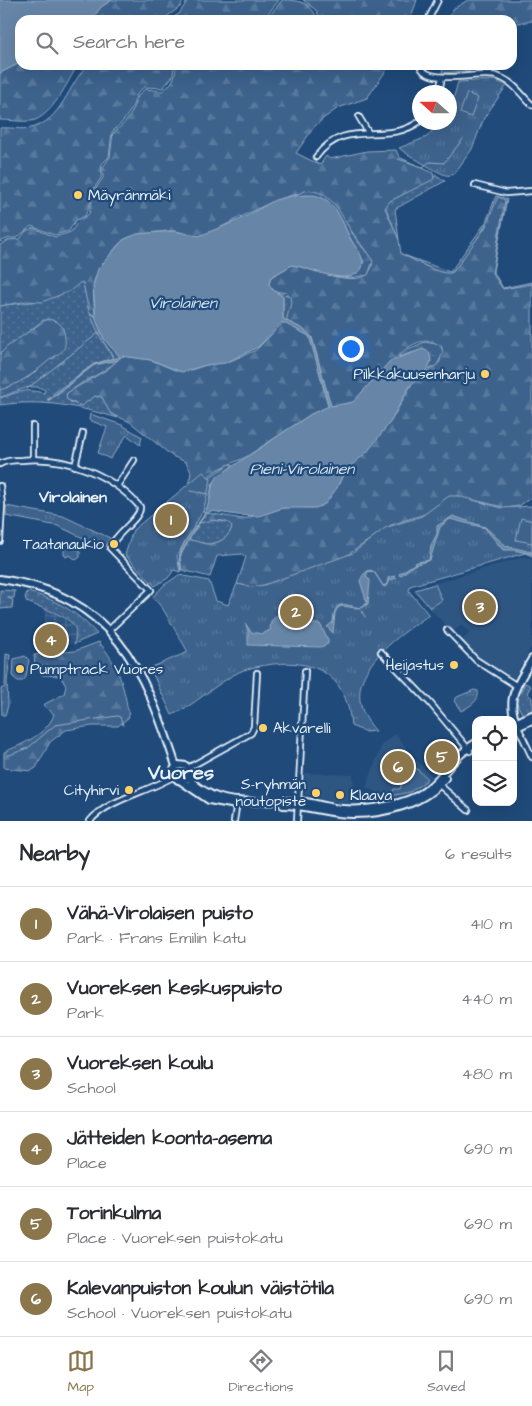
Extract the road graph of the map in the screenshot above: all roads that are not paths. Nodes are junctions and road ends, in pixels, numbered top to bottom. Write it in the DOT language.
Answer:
graph roads {
  1 [pos="438,0"];
  2 [pos="430,15"];
  3 [pos="424,70"];
  4 [pos="442,77"];
  5 [pos="440,85"];
  6 [pos="532,105"];
  7 [pos="359,117"];
  8 [pos="412,125"];
  9 [pos="368,132"];
  10 [pos="316,157"];
  11 [pos="475,185"];
  12 [pos="532,191"];
  13 [pos="33,426"];
  14 [pos="83,433"];
  15 [pos="33,458"];
  16 [pos="134,460"];
  17 [pos="0,464"];
  18 [pos="75,466"];
  19 [pos="0,486"];
  20 [pos="117,486"];
  21 [pos="0,541"];
  22 [pos="0,579"];
  23 [pos="109,630"];
  24 [pos="447,630"];
  25 [pos="381,652"];
  26 [pos="532,659"];
  27 [pos="305,671"];
  28 [pos="257,673"];
  29 [pos="517,686"];
  30 [pos="532,715"];
  31 [pos="513,716"];
  32 [pos="532,720"];
  33 [pos="517,724"];
  34 [pos="517,724"];
  35 [pos="517,729"];
  36 [pos="471,749"];
  37 [pos="532,757"];
  38 [pos="179,765"];
  39 [pos="188,768"];
  40 [pos="174,776"];
  41 [pos="189,776"];
  42 [pos="181,781"];
  43 [pos="437,784"];
  44 [pos="237,803"];
  45 [pos="298,804"];
  46 [pos="468,810"];
  47 [pos="361,815"];
  48 [pos="90,821"];
  49 [pos="234,821"];
  50 [pos="297,821"];
  1 -- 2 [label="street"];
  3 -- 4 [label="street"];
  4 -- 5 [label="street"];
  4 -- 6 [label="street"];
  7 -- 9 [label="street"];
  8 -- 9 [label="street"];
  9 -- 10 [label="street"];
  11 -- 12 [label="street"];
  13 -- 15 [label="street"];
  14 -- 18 [label="street"];
  15 -- 17 [label="street"];
  15 -- 18 [label="street"];
  16 -- 20 [label="street"];
  18 -- 20 [label="street"];
  19 -- 21 [label="street"];
  20 -- 23 [label="street"];
  22 -- 23 [label="main road"];
  23 -- 38 [label="main road"];
  24 -- 29 [label="street"];
  25 -- 36 [label="street"];
  26 -- 29 [label="main road"];
  27 -- 45 [label="street"];
  28 -- 39 [label="street"];
  29 -- 31 [label="main road"];
  30 -- 33 [label="main road"];
  32 -- 34 [label="main road"];
  35 -- 37 [label="street"];
  36 -- 43 [label="main road"];
  38 -- 39 [label="main road"];
  38 -- 40 [label="main road"];
  39 -- 41 [label="main road"];
  40 -- 42 [label="main road"];
  40 -- 48 [label="street"];
  41 -- 42 [label="main road"];
  41 -- 44 [label="main road"];
  42 -- 44 [label="main road"];
  43 -- 46 [label="street"];
  43 -- 47 [label="main road"];
  44 -- 45 [label="main road"];
  44 -- 49 [label="street"];
  45 -- 47 [label="main road"];
  45 -- 50 [label="street"];
}
